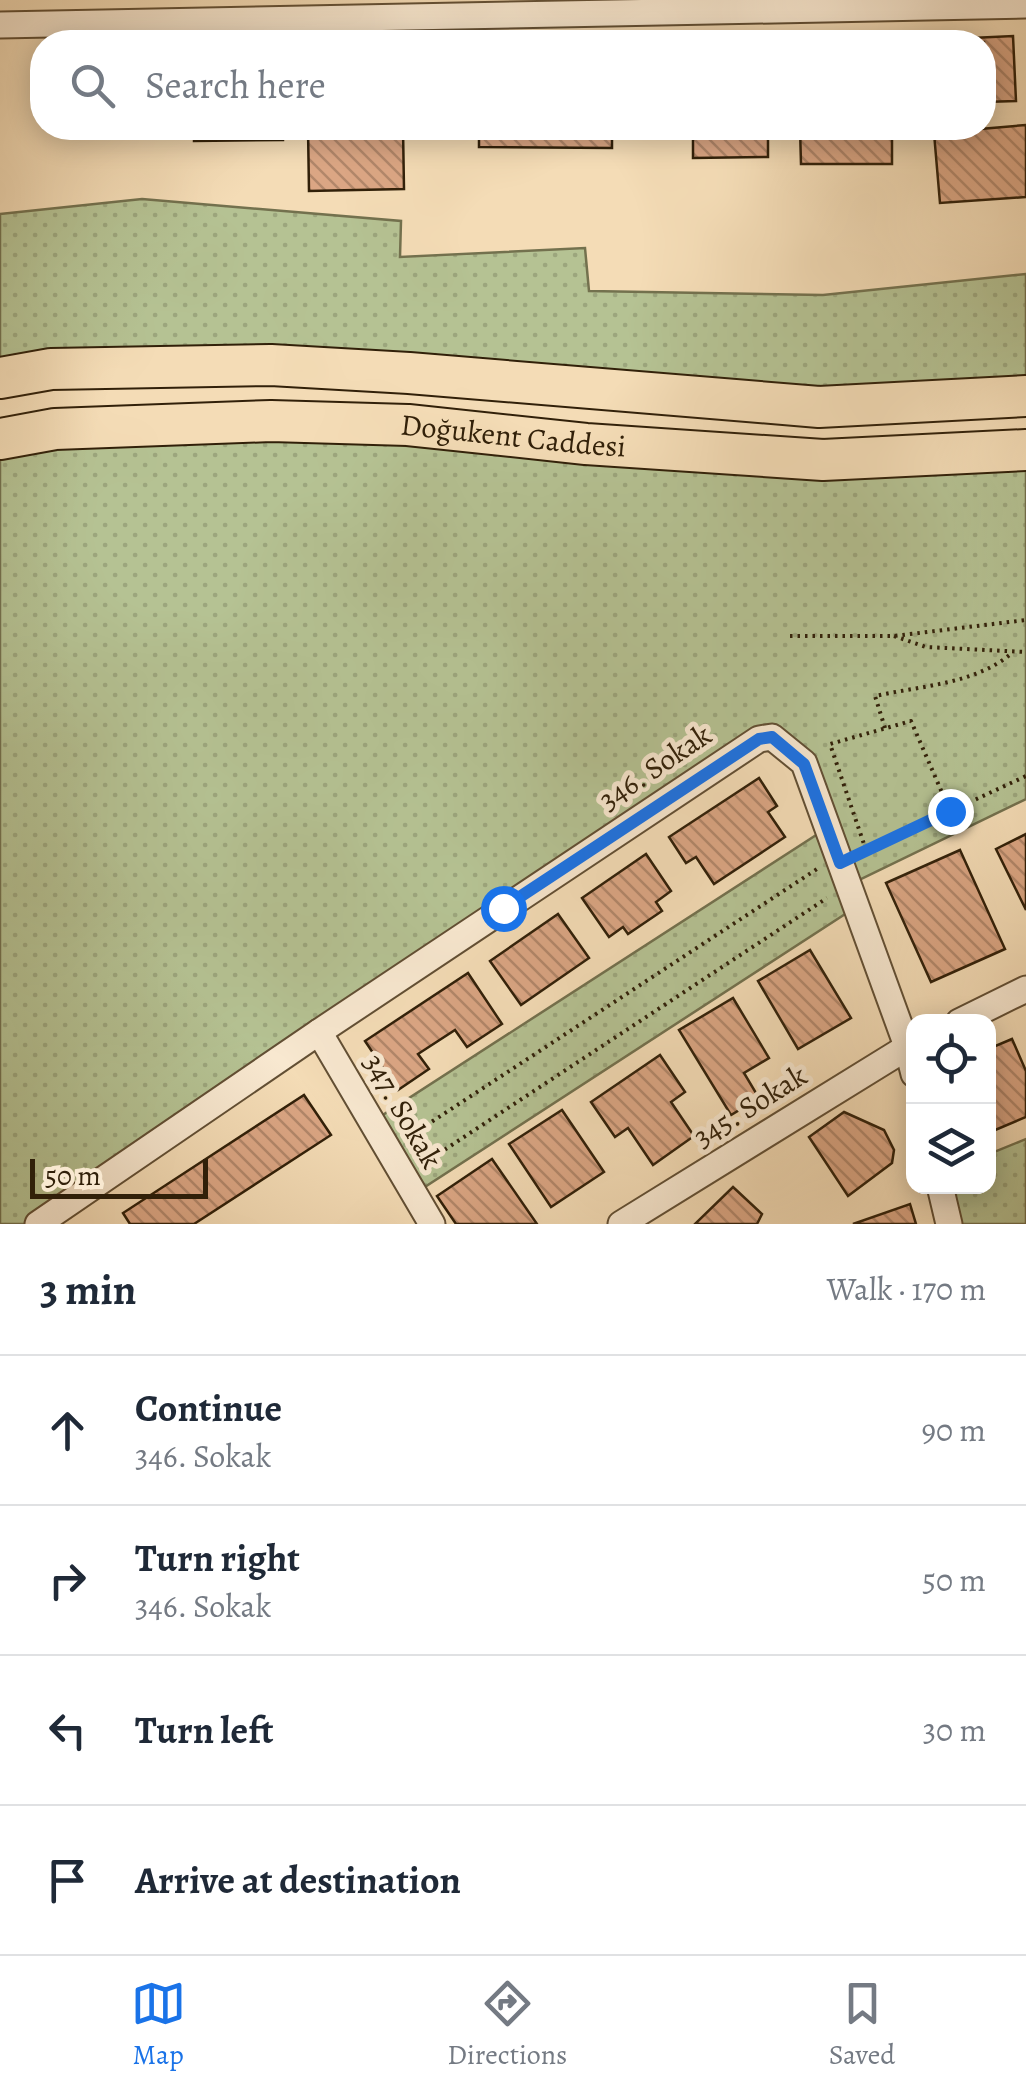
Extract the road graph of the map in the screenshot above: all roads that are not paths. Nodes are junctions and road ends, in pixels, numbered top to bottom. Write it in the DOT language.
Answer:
graph roads {
  1 [pos="1026,5"];
  2 [pos="0,25"];
  3 [pos="0,378"];
  4 [pos="1026,396"];
  5 [pos="0,439"];
  6 [pos="1026,450"];
  7 [pos="1026,989"];
  8 [pos="974,1014"];
  9 [pos="319,1032"];
  10 [pos="906,1035"];
  11 [pos="906,1047"];
  12 [pos="942,1194"];
  13 [pos="38,1224"];
  14 [pos="432,1224"];
  15 [pos="621,1224"];
  16 [pos="949,1224"];
  1 -- 2 [label="street"];
  3 -- 4 [label="main road, Doğukent Caddesi"];
  5 -- 6 [label="main road, Doğukent Caddesi"];
  7 -- 8 [label="street"];
  9 -- 10 [label="street, 346. Sokak"];
  9 -- 13 [label="street, 346. Sokak"];
  9 -- 14 [label="street, 347. Sokak"];
  11 -- 15 [label="street, 345. Sokak"];
  12 -- 16 [label="street"];
}
